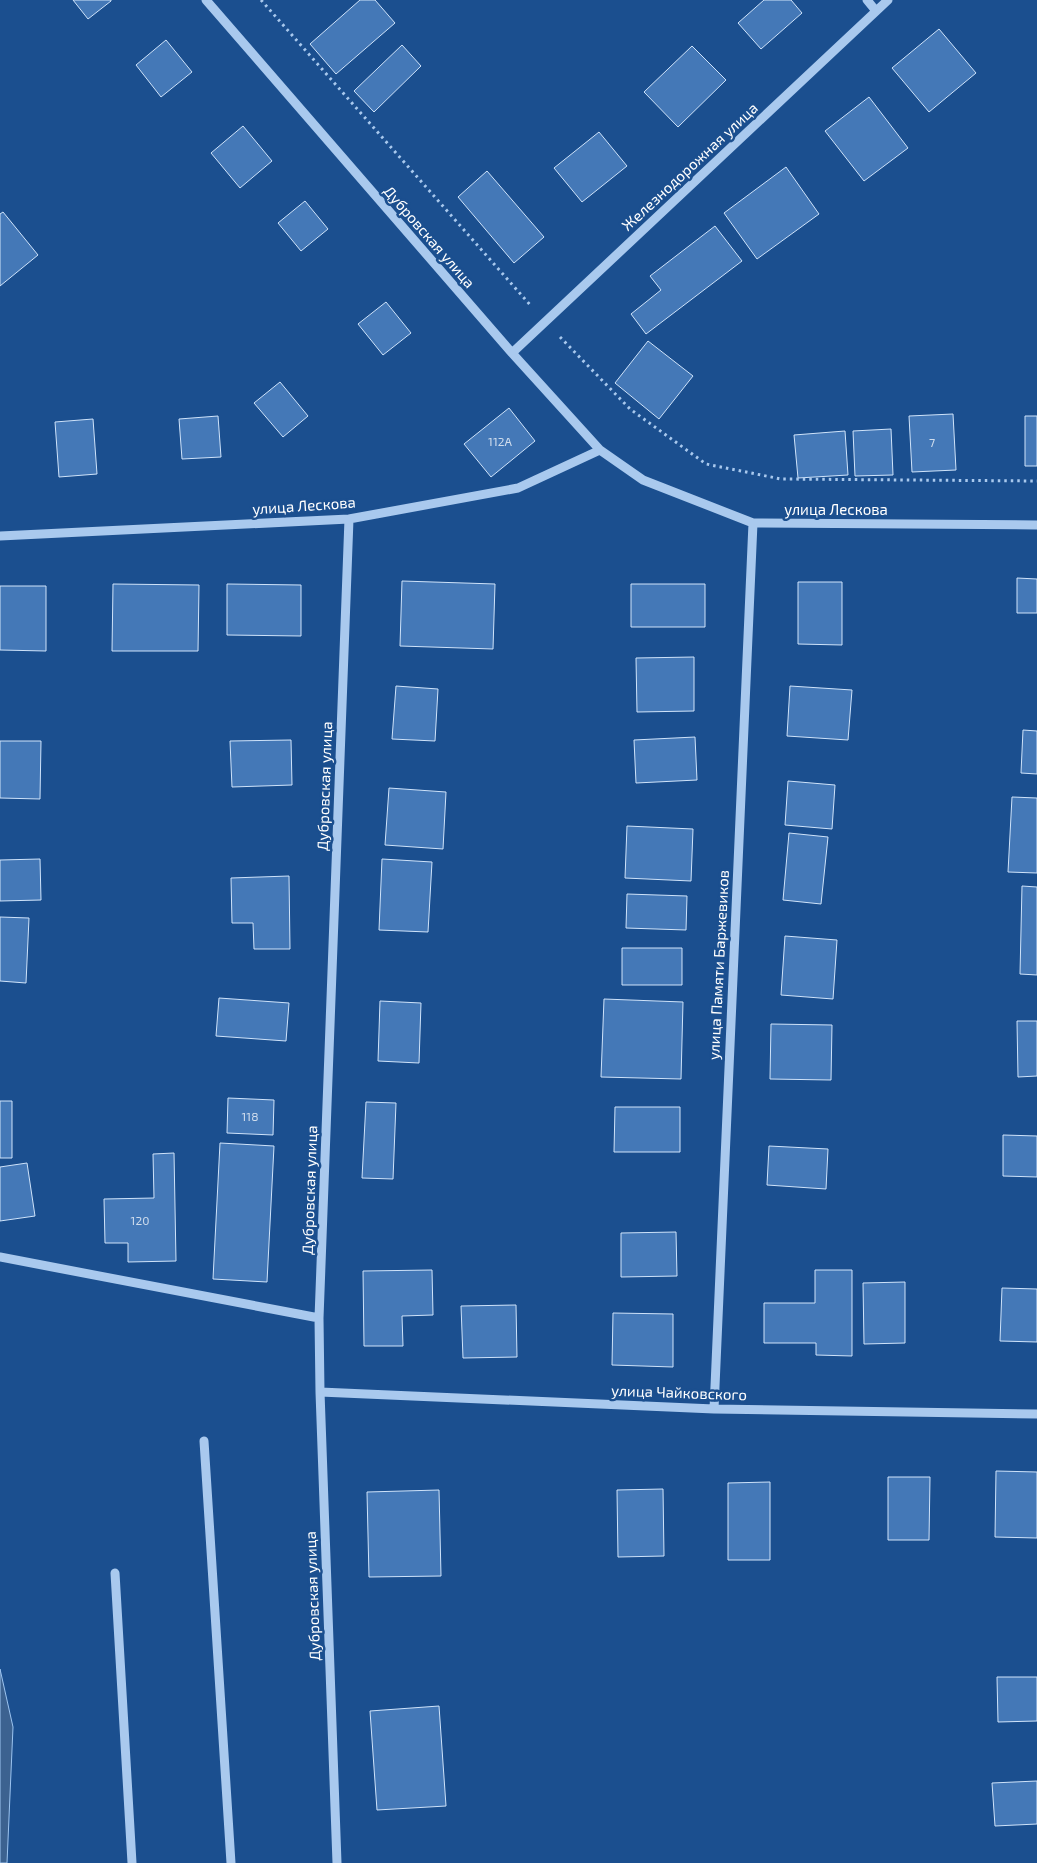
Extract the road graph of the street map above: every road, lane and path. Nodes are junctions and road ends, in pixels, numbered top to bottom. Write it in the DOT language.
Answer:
graph roads {
  1 [pos="206,0"];
  2 [pos="261,0"];
  3 [pos="867,0"];
  4 [pos="888,0"];
  5 [pos="876,11"];
  6 [pos="545,322"];
  7 [pos="512,353"];
  8 [pos="600,450"];
  9 [pos="643,480"];
  10 [pos="1037,482"];
  11 [pos="349,519"];
  12 [pos="753,523"];
  13 [pos="1037,526"];
  14 [pos="0,536"];
  15 [pos="0,1257"];
  16 [pos="319,1318"];
  17 [pos="320,1392"];
  18 [pos="714,1409"];
  19 [pos="1037,1414"];
  20 [pos="204,1441"];
  21 [pos="115,1573"];
  22 [pos="132,1863"];
  23 [pos="231,1863"];
  24 [pos="337,1863"];
  1 -- 7 [label="street, Дубровская улица"];
  2 -- 6 [label="path"];
  3 -- 5 [label="street"];
  4 -- 5 [label="street, Железнодорожная улица"];
  5 -- 6 [label="street, Железнодорожная улица"];
  6 -- 7 [label="street, Железнодорожная улица"];
  6 -- 10 [label="path"];
  7 -- 8 [label="street, Дубровская улица"];
  8 -- 9 [label="street, Дубровская улица"];
  8 -- 11 [label="street, улица Лескова"];
  9 -- 12 [label="street, улица Лескова"];
  11 -- 14 [label="street, улица Лескова"];
  11 -- 16 [label="street, Дубровская улица"];
  12 -- 13 [label="street, улица Лескова"];
  12 -- 18 [label="street, улица Памяти Баржевиков"];
  15 -- 16 [label="street"];
  16 -- 17 [label="street, Дубровская улица"];
  17 -- 18 [label="street, улица Чайковского"];
  17 -- 24 [label="street, Дубровская улица"];
  18 -- 19 [label="street, улица Чайковского"];
  20 -- 23 [label="street"];
  21 -- 22 [label="street"];
}
